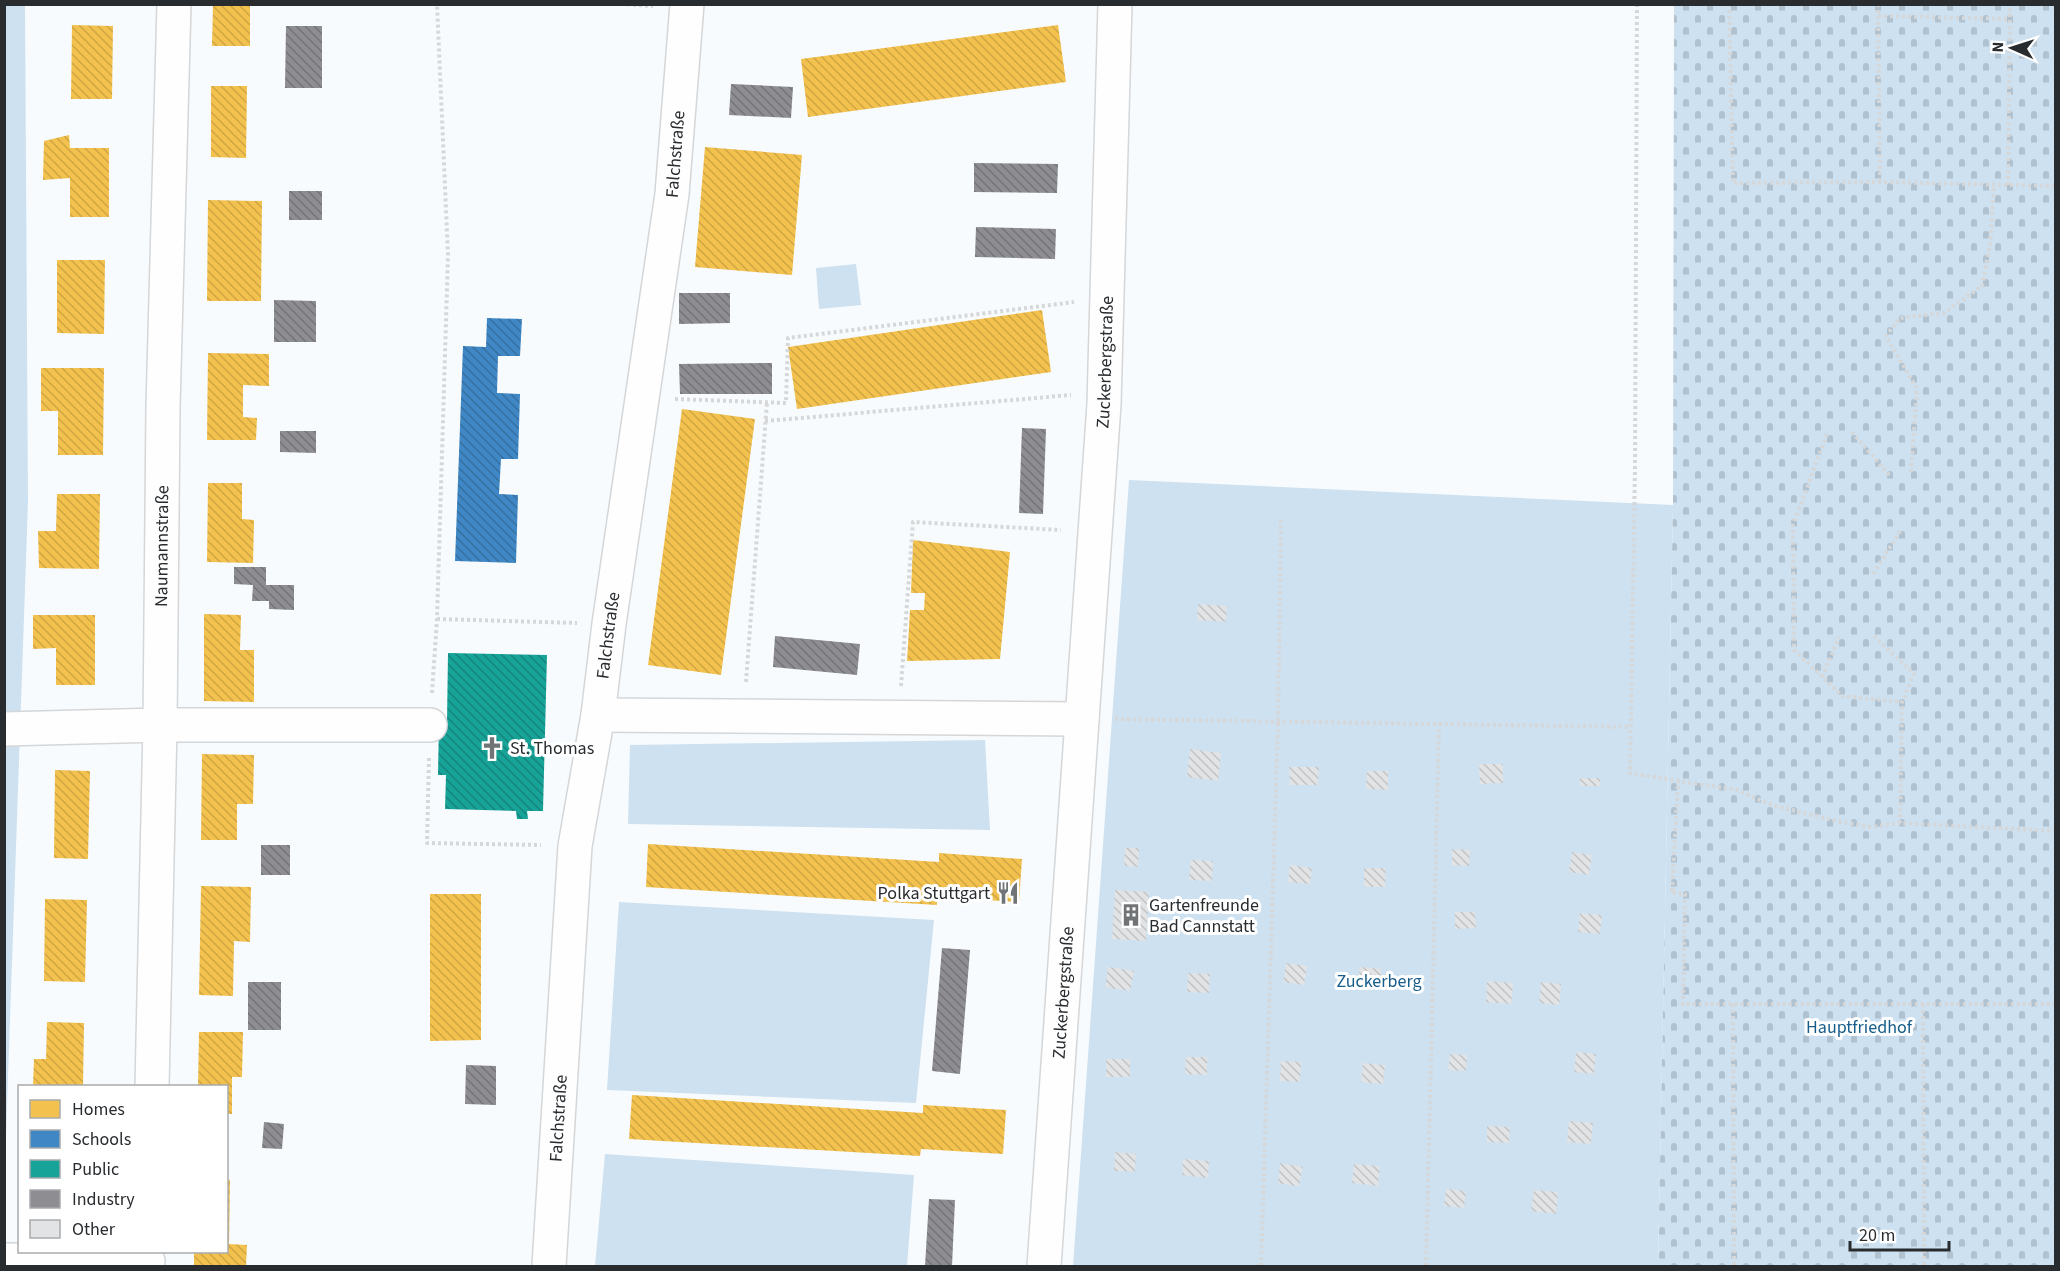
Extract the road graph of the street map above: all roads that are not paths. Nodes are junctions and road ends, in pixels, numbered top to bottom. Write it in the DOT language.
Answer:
graph roads {
  1 [pos="174,4"];
  2 [pos="687,4"];
  3 [pos="1115,4"];
  4 [pos="598,715"];
  5 [pos="1082,718"];
  6 [pos="159,725"];
  7 [pos="430,725"];
  8 [pos="4,729"];
  9 [pos="152,1085"];
  10 [pos="4,1260"];
  11 [pos="148,1260"];
  12 [pos="549,1266"];
  13 [pos="1044,1266"];
  1 -- 6 [label="street, Naumannstraße"];
  2 -- 4 [label="street, Falchstraße"];
  3 -- 5 [label="street, Zuckerbergstraße"];
  4 -- 5 [label="street"];
  4 -- 12 [label="street, Falchstraße"];
  5 -- 13 [label="street, Zuckerbergstraße"];
  6 -- 7 [label="street"];
  6 -- 8 [label="street"];
  6 -- 9 [label="street, Naumannstraße"];
  10 -- 11 [label="street"];
}
